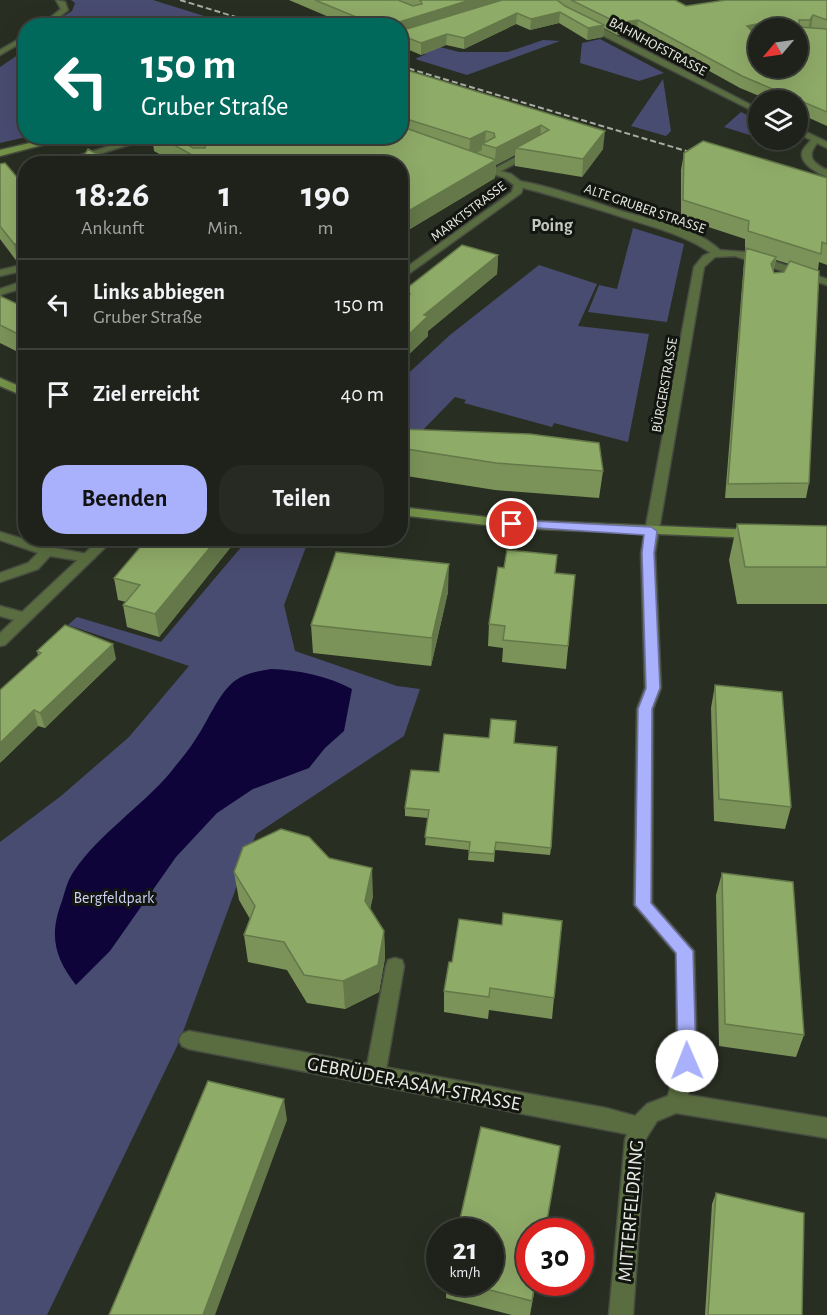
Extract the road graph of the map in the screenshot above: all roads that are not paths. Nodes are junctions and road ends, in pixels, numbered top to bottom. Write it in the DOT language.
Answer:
graph roads {
  1 [pos="59,0"];
  2 [pos="54,18"];
  3 [pos="577,19"];
  4 [pos="18,42"];
  5 [pos="0,53"];
  6 [pos="748,106"];
  7 [pos="808,135"];
  8 [pos="816,139"];
  9 [pos="39,144"];
  10 [pos="125,144"];
  11 [pos="827,144"];
  12 [pos="542,147"];
  13 [pos="0,153"];
  14 [pos="84,156"];
  15 [pos="481,156"];
  16 [pos="494,171"];
  17 [pos="827,174"];
  18 [pos="519,184"];
  19 [pos="718,253"];
  20 [pos="784,268"];
  21 [pos="18,269"];
  22 [pos="408,271"];
  23 [pos="0,273"];
  24 [pos="776,277"];
  25 [pos="827,282"];
  26 [pos="18,286"];
  27 [pos="0,292"];
  28 [pos="0,381"];
  29 [pos="18,390"];
  30 [pos="408,512"];
  31 [pos="651,531"];
  32 [pos="770,534"];
  33 [pos="0,536"];
  34 [pos="18,542"];
  35 [pos="31,546"];
  36 [pos="101,546"];
  37 [pos="47,551"];
  38 [pos="88,558"];
  39 [pos="0,578"];
  40 [pos="0,611"];
  41 [pos="25,618"];
  42 [pos="0,641"];
  43 [pos="396,966"];
  44 [pos="189,1040"];
  45 [pos="375,1076"];
  46 [pos="676,1102"];
  47 [pos="639,1127"];
  48 [pos="827,1128"];
  49 [pos="621,1315"];
  1 -- 2 [label="street"];
  3 -- 6 [label="street, BAHNHOFSTRASSE"];
  4 -- 5 [label="street"];
  7 -- 8 [label="street"];
  8 -- 11 [label="street"];
  8 -- 17 [label="street"];
  9 -- 13 [label="street"];
  10 -- 14 [label="street"];
  12 -- 16 [label="street"];
  15 -- 16 [label="street, ALTE GRUBER STRASSE"];
  16 -- 18 [label="street, ALTE GRUBER STRASSE"];
  18 -- 19 [label="street, ALTE GRUBER STRASSE"];
  18 -- 22 [label="street, MARKTSTRASSE"];
  19 -- 20 [label="street, ALTE GRUBER STRASSE"];
  19 -- 31 [label="street, BÜRGERSTRASSE"];
  20 -- 24 [label="street"];
  20 -- 25 [label="street, ALTE GRUBER STRASSE"];
  21 -- 23 [label="street"];
  26 -- 27 [label="street"];
  28 -- 29 [label="street"];
  30 -- 31 [label="street"];
  31 -- 32 [label="street"];
  31 -- 46 [label="street"];
  33 -- 34 [label="street"];
  35 -- 37 [label="street"];
  36 -- 38 [label="street"];
  37 -- 38 [label="street"];
  37 -- 39 [label="street"];
  38 -- 41 [label="street"];
  40 -- 41 [label="street"];
  41 -- 42 [label="street"];
  43 -- 45 [label="street"];
  44 -- 45 [label="street, GEBRÜDER-ASAM-STRASSE"];
  45 -- 47 [label="street, GEBRÜDER-ASAM-STRASSE"];
  46 -- 47 [label="street, MITTERFELDRING"];
  46 -- 48 [label="street"];
  47 -- 49 [label="street, MITTERFELDRING"];
}
